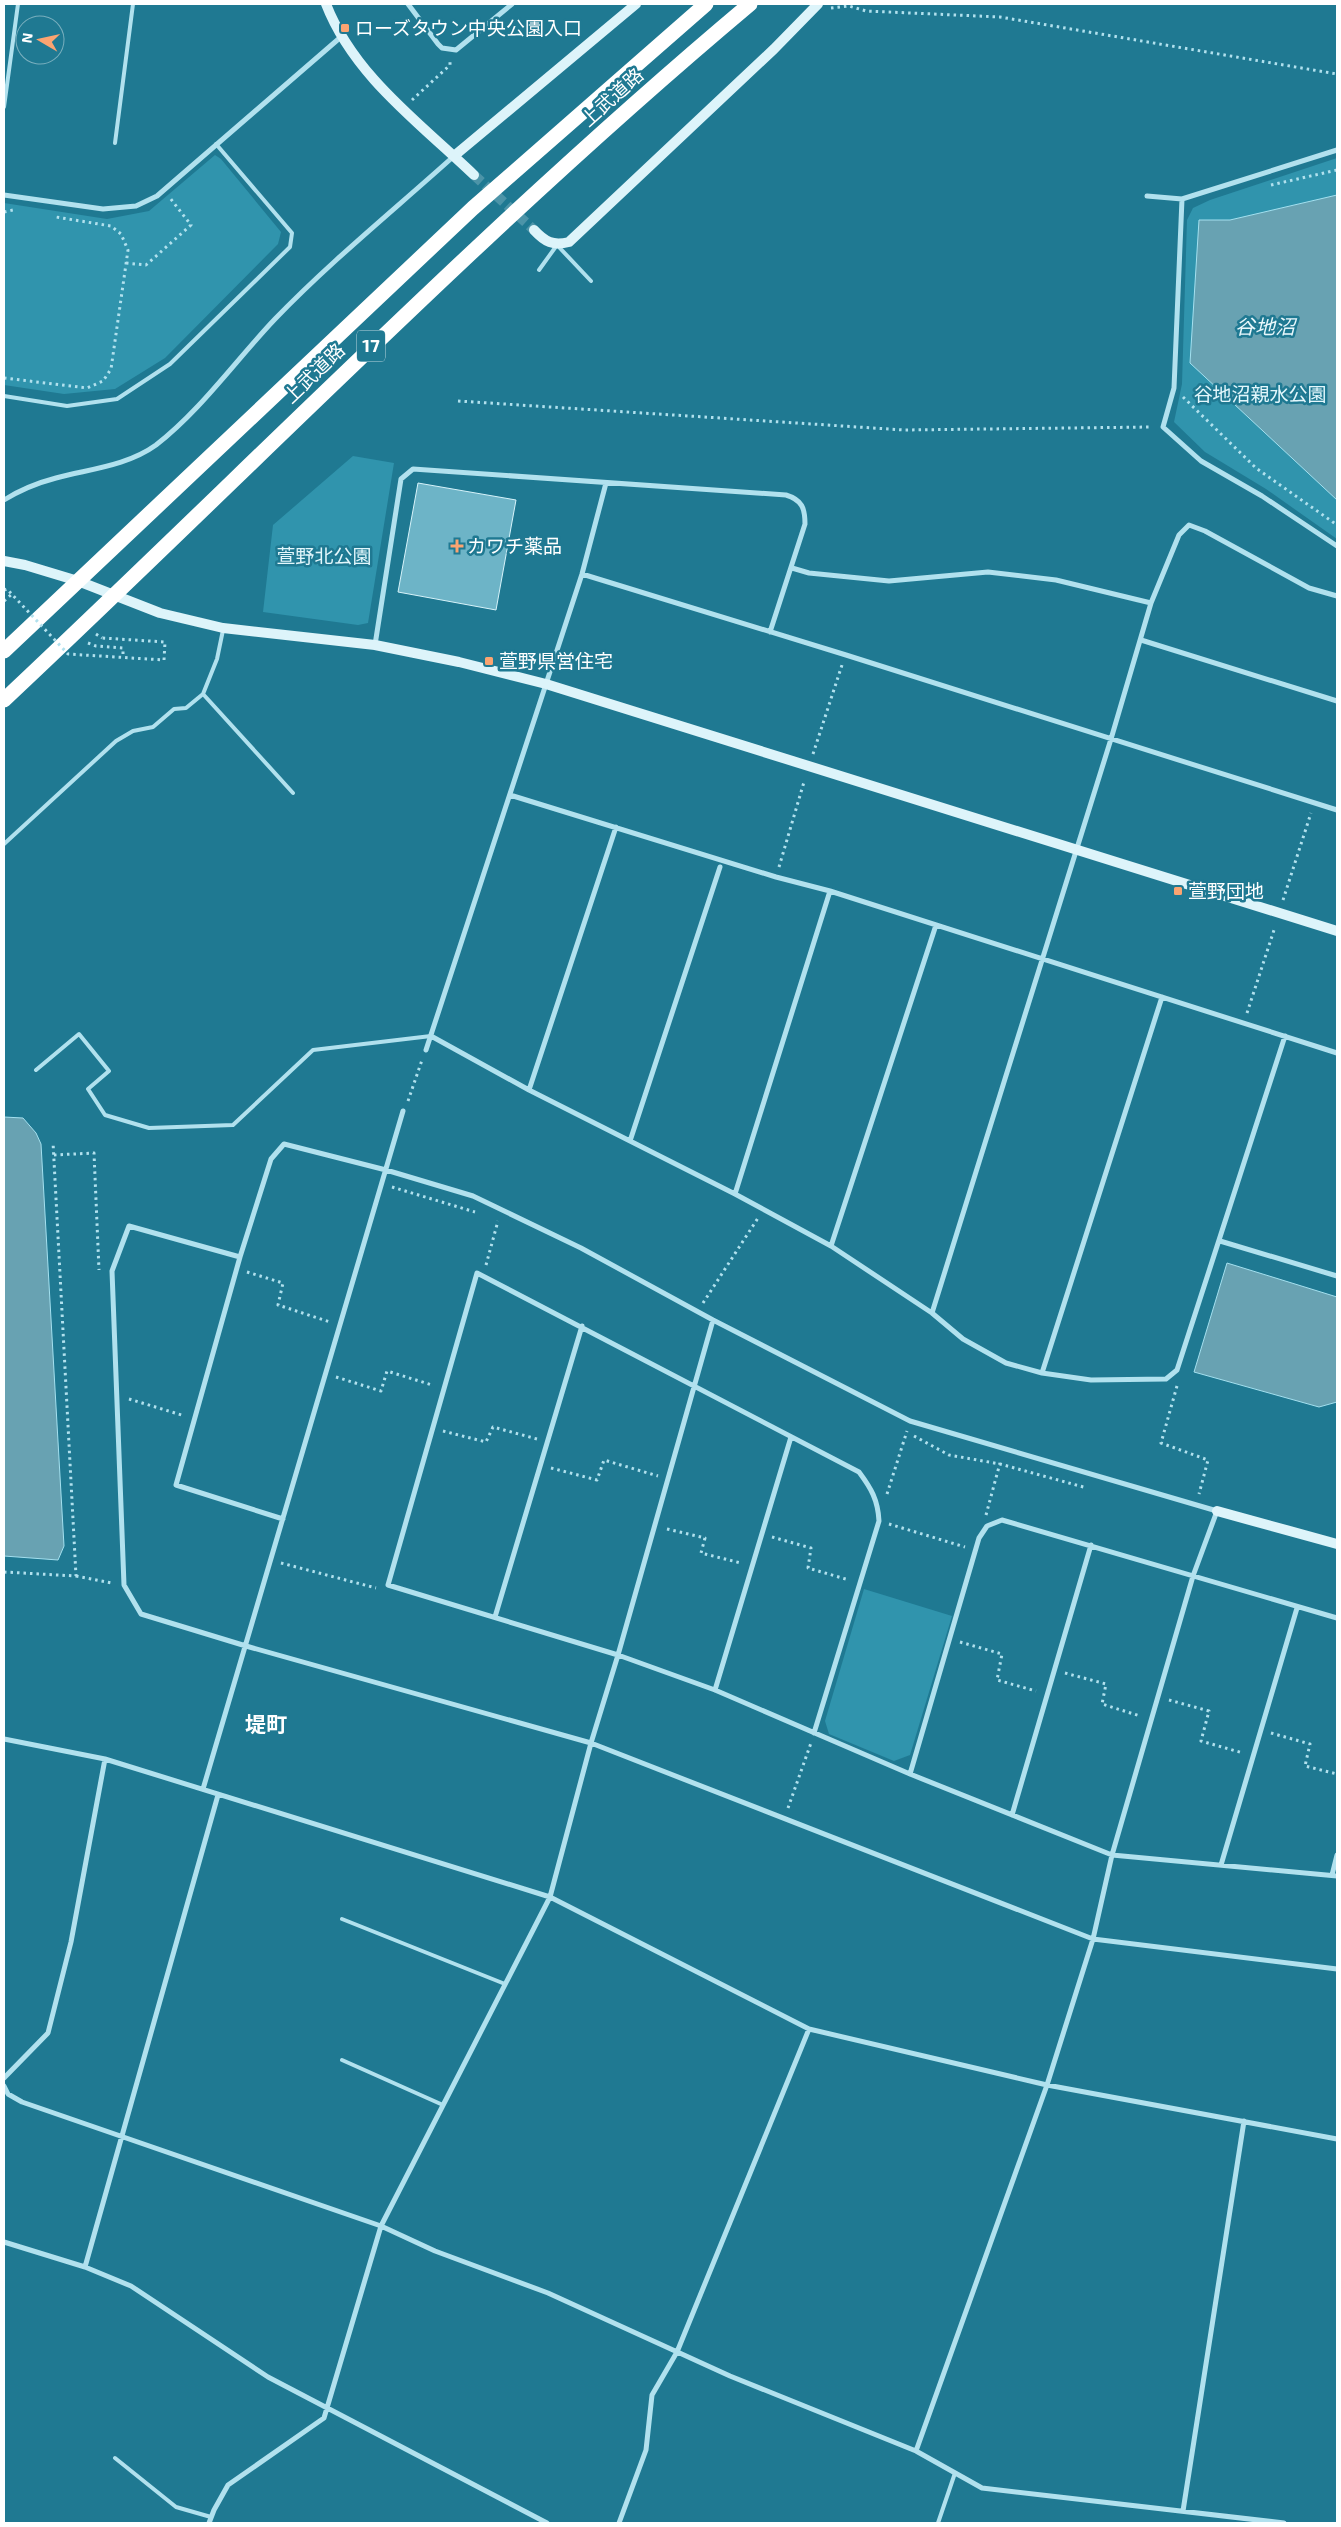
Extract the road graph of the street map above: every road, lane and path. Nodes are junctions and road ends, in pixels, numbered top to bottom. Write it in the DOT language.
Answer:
graph roads {
  1 [pos="18,4"];
  2 [pos="133,4"];
  3 [pos="326,4"];
  4 [pos="408,4"];
  5 [pos="512,4"];
  6 [pos="636,4"];
  7 [pos="706,4"];
  8 [pos="750,4"];
  9 [pos="818,4"];
  10 [pos="831,8"];
  11 [pos="342,35"];
  12 [pos="450,50"];
  13 [pos="1337,74"];
  14 [pos="411,100"];
  15 [pos="4,107"];
  16 [pos="115,143"];
  17 [pos="216,144"];
  18 [pos="1337,150"];
  19 [pos="454,156"];
  20 [pos="474,175"];
  21 [pos="164,189"];
  22 [pos="4,194"];
  23 [pos="1147,196"];
  24 [pos="1182,199"];
  25 [pos="20,211"];
  26 [pos="4,212"];
  27 [pos="48,215"];
  28 [pos="534,230"];
  29 [pos="557,245"];
  30 [pos="126,263"];
  31 [pos="539,270"];
  32 [pos="591,281"];
  33 [pos="4,378"];
  34 [pos="1174,388"];
  35 [pos="4,396"];
  36 [pos="458,400"];
  37 [pos="1163,427"];
  38 [pos="606,483"];
  39 [pos="4,500"];
  40 [pos="1337,525"];
  41 [pos="1337,546"];
  42 [pos="4,561"];
  43 [pos="792,568"];
  44 [pos="582,574"];
  45 [pos="78,581"];
  46 [pos="4,590"];
  47 [pos="12,594"];
  48 [pos="115,596"];
  49 [pos="1337,596"];
  50 [pos="4,602"];
  51 [pos="1151,603"];
  52 [pos="223,628"];
  53 [pos="770,632"];
  54 [pos="102,638"];
  55 [pos="1141,640"];
  56 [pos="375,645"];
  57 [pos="96,646"];
  58 [pos="4,651"];
  59 [pos="846,654"];
  60 [pos="123,657"];
  61 [pos="546,684"];
  62 [pos="203,694"];
  63 [pos="4,700"];
  64 [pos="1337,701"];
  65 [pos="1111,739"];
  66 [pos="813,754"];
  67 [pos="804,782"];
  68 [pos="293,793"];
  69 [pos="510,795"];
  70 [pos="1314,802"];
  71 [pos="1337,810"];
  72 [pos="616,827"];
  73 [pos="4,844"];
  74 [pos="1076,851"];
  75 [pos="720,867"];
  76 [pos="776,877"];
  77 [pos="830,891"];
  78 [pos="1283,900"];
  79 [pos="1276,924"];
  80 [pos="936,925"];
  81 [pos="1337,931"];
  82 [pos="1041,958"];
  83 [pos="1162,997"];
  84 [pos="1244,1023"];
  85 [pos="431,1036"];
  86 [pos="1285,1036"];
  87 [pos="426,1050"];
  88 [pos="1337,1053"];
  89 [pos="36,1070"];
  90 [pos="413,1090"];
  91 [pos="529,1090"];
  92 [pos="403,1111"];
  93 [pos="630,1141"];
  94 [pos="54,1142"];
  95 [pos="54,1155"];
  96 [pos="386,1170"];
  97 [pos="735,1194"];
  98 [pos="763,1209"];
  99 [pos="498,1221"];
  100 [pos="1220,1241"];
  101 [pos="831,1246"];
  102 [pos="240,1257"];
  103 [pos="236,1270"];
  104 [pos="483,1276"];
  105 [pos="1337,1276"];
  106 [pos="112,1280"];
  107 [pos="697,1312"];
  108 [pos="932,1313"];
  109 [pos="713,1320"];
  110 [pos="340,1325"];
  111 [pos="582,1326"];
  112 [pos="326,1374"];
  113 [pos="1042,1374"];
  114 [pos="694,1385"];
  115 [pos="1177,1386"];
  116 [pos="445,1389"];
  117 [pos="116,1395"];
  118 [pos="196,1419"];
  119 [pos="910,1421"];
  120 [pos="433,1429"];
  121 [pos="791,1437"];
  122 [pos="547,1442"];
  123 [pos="1004,1448"];
  124 [pos="540,1465"];
  125 [pos="667,1479"];
  126 [pos="1196,1505"];
  127 [pos="1217,1511"];
  128 [pos="283,1519"];
  129 [pos="879,1521"];
  130 [pos="654,1526"];
  131 [pos="761,1535"];
  132 [pos="979,1538"];
  133 [pos="1337,1544"];
  134 [pos="1091,1545"];
  135 [pos="976,1550"];
  136 [pos="271,1560"];
  137 [pos="752,1566"];
  138 [pos="5,1572"];
  139 [pos="76,1576"];
  140 [pos="1193,1576"];
  141 [pos="860,1584"];
  142 [pos="124,1585"];
  143 [pos="393,1586"];
  144 [pos="1297,1608"];
  145 [pos="495,1617"];
  146 [pos="1337,1618"];
  147 [pos="950,1639"];
  148 [pos="246,1646"];
  149 [pos="618,1656"];
  150 [pos="1055,1670"];
  151 [pos="715,1690"];
  152 [pos="1048,1694"];
  153 [pos="1158,1697"];
  154 [pos="1152,1720"];
  155 [pos="1260,1731"];
  156 [pos="814,1733"];
  157 [pos="4,1739"];
  158 [pos="591,1743"];
  159 [pos="1253,1756"];
  160 [pos="105,1759"];
  161 [pos="910,1774"];
  162 [pos="1337,1774"];
  163 [pos="203,1789"];
  164 [pos="218,1795"];
  165 [pos="1012,1815"];
  166 [pos="784,1819"];
  167 [pos="1112,1855"];
  168 [pos="1337,1855"];
  169 [pos="1221,1866"];
  170 [pos="1334,1875"];
  171 [pos="550,1896"];
  172 [pos="342,1919"];
  173 [pos="1093,1939"];
  174 [pos="1337,1968"];
  175 [pos="505,1984"];
  176 [pos="809,2029"];
  177 [pos="342,2060"];
  178 [pos="4,2078"];
  179 [pos="1047,2085"];
  180 [pos="4,2086"];
  181 [pos="443,2105"];
  182 [pos="1244,2121"];
  183 [pos="123,2138"];
  184 [pos="1337,2139"];
  185 [pos="381,2226"];
  186 [pos="4,2242"];
  187 [pos="86,2267"];
  188 [pos="677,2352"];
  189 [pos="327,2409"];
  190 [pos="916,2451"];
  191 [pos="115,2458"];
  192 [pos="955,2473"];
  193 [pos="1183,2511"];
  194 [pos="212,2517"];
  195 [pos="210,2523"];
  196 [pos="547,2523"];
  197 [pos="618,2523"];
  198 [pos="938,2523"];
  199 [pos="1284,2523"];
  1 -- 15 [label="lane"];
  2 -- 16 [label="lane"];
  3 -- 11 [label="street"];
  4 -- 12 [label="street"];
  5 -- 12 [label="street"];
  6 -- 19 [label="street"];
  7 -- 45 [label="highway, 上武道路 / 17"];
  8 -- 48 [label="highway, 上武道路 / 17"];
  9 -- 29 [label="street"];
  10 -- 13 [label="path"];
  11 -- 17 [label="street"];
  11 -- 19 [label="street"];
  12 -- 14 [label="path"];
  17 -- 21 [label="street"];
  17 -- 35 [label="lane"];
  18 -- 24 [label="street"];
  19 -- 20 [label="street"];
  19 -- 39 [label="street"];
  21 -- 22 [label="street"];
  21 -- 30 [label="path"];
  23 -- 24 [label="street"];
  24 -- 34 [label="street"];
  25 -- 26 [label="path"];
  27 -- 30 [label="path"];
  28 -- 29 [label="street"];
  29 -- 31 [label="lane"];
  29 -- 32 [label="lane"];
  30 -- 33 [label="path"];
  34 -- 37 [label="street"];
  34 -- 40 [label="path"];
  36 -- 37 [label="path"];
  37 -- 41 [label="street"];
  38 -- 43 [label="street"];
  38 -- 44 [label="street"];
  38 -- 56 [label="street"];
  42 -- 45 [label="street"];
  43 -- 51 [label="street"];
  43 -- 53 [label="street"];
  44 -- 53 [label="street"];
  44 -- 61 [label="street"];
  45 -- 48 [label="street"];
  45 -- 58 [label="highway, 上武道路 / 17"];
  46 -- 47 [label="path, bridge"];
  47 -- 50 [label="path"];
  47 -- 60 [label="path, bridge"];
  48 -- 52 [label="street"];
  48 -- 63 [label="highway, 上武道路 / 17"];
  49 -- 51 [label="street"];
  51 -- 55 [label="street"];
  52 -- 56 [label="street"];
  52 -- 62 [label="lane"];
  53 -- 59 [label="street"];
  54 -- 60 [label="path, bridge"];
  55 -- 64 [label="street"];
  55 -- 65 [label="street"];
  56 -- 61 [label="street"];
  57 -- 60 [label="path"];
  59 -- 65 [label="street"];
  59 -- 66 [label="path"];
  61 -- 69 [label="street"];
  61 -- 74 [label="street"];
  62 -- 68 [label="lane"];
  62 -- 73 [label="lane"];
  65 -- 70 [label="street"];
  65 -- 74 [label="street"];
  67 -- 76 [label="path"];
  69 -- 72 [label="street"];
  69 -- 85 [label="street"];
  70 -- 71 [label="street"];
  70 -- 78 [label="path"];
  72 -- 76 [label="street"];
  72 -- 91 [label="street"];
  74 -- 81 [label="street"];
  74 -- 82 [label="street"];
  75 -- 93 [label="street"];
  76 -- 77 [label="street"];
  77 -- 80 [label="street"];
  77 -- 97 [label="street"];
  79 -- 84 [label="path"];
  80 -- 82 [label="street"];
  80 -- 101 [label="street"];
  82 -- 83 [label="street"];
  82 -- 108 [label="street"];
  83 -- 84 [label="street"];
  83 -- 113 [label="street"];
  84 -- 86 [label="street"];
  85 -- 87 [label="street"];
  85 -- 89 [label="lane"];
  85 -- 91 [label="street"];
  86 -- 88 [label="street"];
  86 -- 100 [label="street"];
  87 -- 90 [label="path"];
  91 -- 93 [label="street"];
  92 -- 96 [label="street"];
  93 -- 97 [label="street"];
  94 -- 95 [label="path"];
  95 -- 106 [label="path"];
  95 -- 139 [label="path"];
  96 -- 102 [label="street"];
  96 -- 107 [label="street"];
  96 -- 110 [label="street"];
  97 -- 98 [label="street"];
  98 -- 101 [label="street"];
  98 -- 107 [label="path"];
  99 -- 104 [label="path"];
  100 -- 105 [label="street"];
  100 -- 113 [label="street"];
  101 -- 108 [label="street"];
  102 -- 103 [label="street"];
  102 -- 106 [label="street"];
  103 -- 110 [label="path"];
  103 -- 118 [label="street"];
  104 -- 111 [label="street"];
  104 -- 116 [label="street"];
  106 -- 117 [label="street"];
  107 -- 109 [label="street"];
  108 -- 113 [label="street"];
  109 -- 114 [label="street"];
  109 -- 119 [label="street"];
  110 -- 112 [label="street"];
  111 -- 114 [label="street"];
  111 -- 122 [label="street"];
  112 -- 116 [label="path"];
  112 -- 128 [label="street"];
  114 -- 121 [label="street"];
  114 -- 125 [label="street"];
  115 -- 126 [label="path"];
  116 -- 120 [label="street"];
  117 -- 118 [label="path"];
  117 -- 142 [label="street"];
  118 -- 128 [label="street"];
  119 -- 123 [label="street"];
  119 -- 129 [label="path"];
  120 -- 122 [label="path"];
  120 -- 143 [label="street"];
  121 -- 129 [label="street"];
  121 -- 131 [label="street"];
  122 -- 124 [label="street"];
  123 -- 126 [label="street"];
  123 -- 132 [label="path"];
  124 -- 125 [label="path"];
  124 -- 145 [label="street"];
  125 -- 130 [label="street"];
  126 -- 127 [label="street"];
  127 -- 133 [label="street"];
  127 -- 140 [label="street"];
  128 -- 136 [label="street"];
  129 -- 135 [label="path"];
  129 -- 141 [label="street"];
  130 -- 137 [label="path"];
  130 -- 149 [label="street"];
  131 -- 137 [label="street"];
  131 -- 141 [label="path"];
  132 -- 134 [label="street"];
  132 -- 135 [label="street"];
  134 -- 140 [label="street"];
  134 -- 150 [label="street"];
  135 -- 147 [label="street"];
  136 -- 143 [label="path"];
  136 -- 148 [label="street"];
  137 -- 151 [label="street"];
  138 -- 139 [label="path"];
  139 -- 142 [label="path"];
  140 -- 144 [label="street"];
  140 -- 153 [label="street"];
  141 -- 156 [label="street"];
  142 -- 148 [label="street"];
  143 -- 145 [label="street"];
  144 -- 146 [label="street"];
  144 -- 155 [label="street"];
  145 -- 149 [label="street"];
  147 -- 152 [label="path"];
  147 -- 161 [label="street"];
  148 -- 158 [label="street"];
  148 -- 163 [label="street"];
  149 -- 151 [label="street"];
  149 -- 158 [label="street"];
  150 -- 152 [label="street"];
  150 -- 154 [label="path"];
  151 -- 156 [label="street"];
  152 -- 165 [label="street"];
  153 -- 154 [label="street"];
  153 -- 159 [label="path"];
  154 -- 167 [label="street"];
  155 -- 159 [label="street"];
  155 -- 162 [label="path"];
  156 -- 161 [label="street"];
  156 -- 166 [label="path"];
  157 -- 160 [label="street"];
  158 -- 166 [label="street"];
  158 -- 171 [label="street"];
  159 -- 169 [label="street"];
  160 -- 163 [label="street"];
  160 -- 178 [label="street"];
  161 -- 165 [label="street"];
  163 -- 164 [label="street"];
  164 -- 171 [label="street"];
  164 -- 183 [label="street"];
  165 -- 167 [label="street"];
  166 -- 173 [label="street"];
  167 -- 169 [label="street"];
  167 -- 173 [label="street"];
  168 -- 170 [label="street"];
  169 -- 170 [label="street"];
  171 -- 175 [label="street"];
  171 -- 176 [label="street"];
  172 -- 175 [label="lane"];
  173 -- 174 [label="street"];
  173 -- 179 [label="street"];
  175 -- 181 [label="street"];
  176 -- 179 [label="street"];
  176 -- 188 [label="street"];
  177 -- 181 [label="lane"];
  179 -- 182 [label="street"];
  179 -- 190 [label="street"];
  180 -- 183 [label="street"];
  181 -- 185 [label="street"];
  182 -- 184 [label="street"];
  182 -- 193 [label="street"];
  183 -- 185 [label="street"];
  183 -- 187 [label="street"];
  185 -- 188 [label="street"];
  185 -- 189 [label="street"];
  186 -- 187 [label="street"];
  187 -- 189 [label="street"];
  188 -- 190 [label="street"];
  188 -- 197 [label="street"];
  189 -- 194 [label="street"];
  189 -- 196 [label="street"];
  190 -- 192 [label="street"];
  191 -- 194 [label="lane"];
  192 -- 193 [label="street"];
  192 -- 198 [label="lane"];
  193 -- 199 [label="street"];
  194 -- 195 [label="street"];
}
